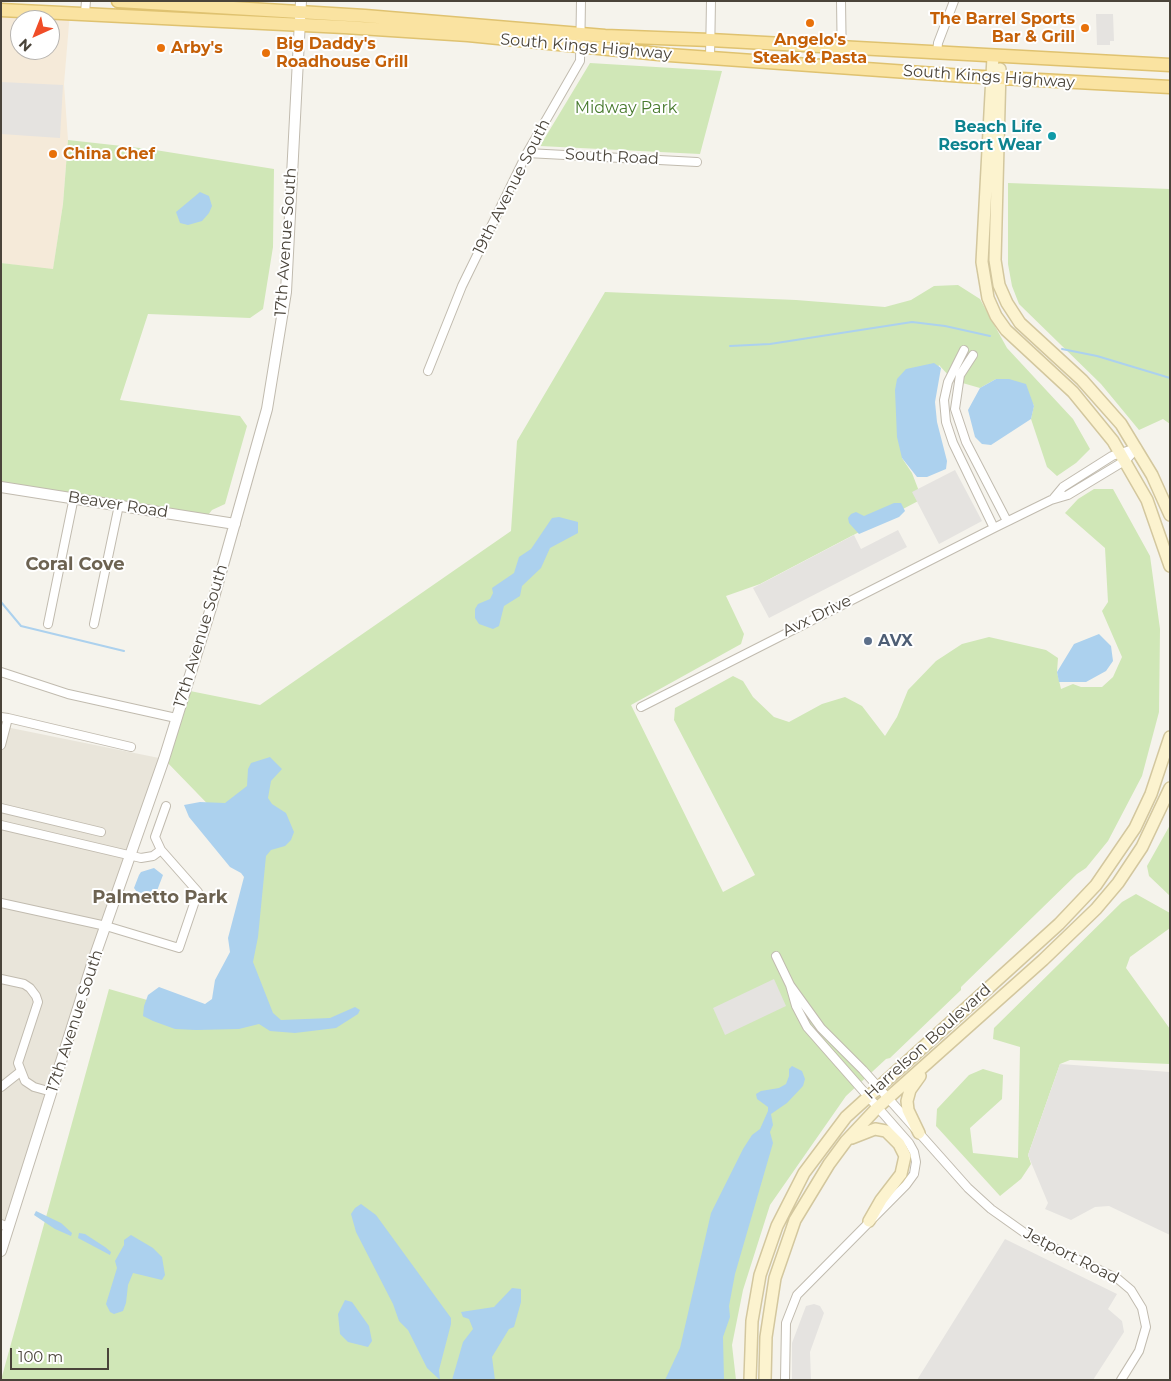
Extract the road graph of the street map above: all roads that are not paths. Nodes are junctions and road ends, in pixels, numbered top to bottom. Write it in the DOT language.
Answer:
graph roads {
  1 [pos="118,1"];
  2 [pos="582,1"];
  3 [pos="711,1"];
  4 [pos="840,1"];
  5 [pos="954,1"];
  6 [pos="194,3"];
  7 [pos="85,7"];
  8 [pos="1,10"];
  9 [pos="301,13"];
  10 [pos="582,34"];
  11 [pos="710,40"];
  12 [pos="580,47"];
  13 [pos="840,47"];
  14 [pos="937,53"];
  15 [pos="997,57"];
  16 [pos="710,58"];
  17 [pos="1170,65"];
  18 [pos="842,66"];
  19 [pos="996,77"];
  20 [pos="1170,86"];
  21 [pos="527,153"];
  22 [pos="697,162"];
  23 [pos="964,350"];
  24 [pos="973,354"];
  25 [pos="428,370"];
  26 [pos="967,444"];
  27 [pos="1137,448"];
  28 [pos="956,449"];
  29 [pos="1123,456"];
  30 [pos="1,487"];
  31 [pos="74,497"];
  32 [pos="119,505"];
  33 [pos="1170,515"];
  34 [pos="1007,521"];
  35 [pos="235,524"];
  36 [pos="994,528"];
  37 [pos="1170,566"];
  38 [pos="48,624"];
  39 [pos="94,624"];
  40 [pos="1,672"];
  41 [pos="641,707"];
  42 [pos="5,717"];
  43 [pos="176,718"];
  44 [pos="1170,737"];
  45 [pos="1,745"];
  46 [pos="131,746"];
  47 [pos="1170,788"];
  48 [pos="166,806"];
  49 [pos="1,808"];
  50 [pos="1,825"];
  51 [pos="101,832"];
  52 [pos="161,850"];
  53 [pos="132,856"];
  54 [pos="1,903"];
  55 [pos="106,926"];
  56 [pos="776,956"];
  57 [pos="1,979"];
  58 [pos="790,985"];
  59 [pos="936,1056"];
  60 [pos="20,1072"];
  61 [pos="878,1086"];
  62 [pos="1,1087"];
  63 [pos="52,1092"];
  64 [pos="867,1096"];
  65 [pos="888,1098"];
  66 [pos="878,1108"];
  67 [pos="919,1133"];
  68 [pos="846,1141"];
  69 [pos="870,1221"];
  70 [pos="5,1226"];
  71 [pos="1,1251"];
  72 [pos="750,1380"];
  73 [pos="765,1380"];
  74 [pos="785,1380"];
  75 [pos="1121,1380"];
  1 -- 6 [label="main road, South Kings Highway"];
  2 -- 10 [label="street, 19th Avenue South"];
  3 -- 11 [label="street"];
  4 -- 13 [label="street"];
  5 -- 14 [label="street"];
  6 -- 9 [label="main road, South Kings Highway"];
  7 -- 8 [label="main road, South Kings Highway"];
  7 -- 9 [label="main road, South Kings Highway"];
  9 -- 10 [label="main road, South Kings Highway"];
  9 -- 12 [label="main road, South Kings Highway"];
  9 -- 35 [label="street, 17th Avenue South"];
  10 -- 11 [label="main road, South Kings Highway"];
  10 -- 12 [label="street, 19th Avenue South"];
  11 -- 13 [label="main road, South Kings Highway"];
  11 -- 16 [label="street"];
  12 -- 16 [label="main road, South Kings Highway"];
  12 -- 21 [label="street, 19th Avenue South"];
  13 -- 14 [label="main road, South Kings Highway"];
  13 -- 18 [label="street"];
  14 -- 15 [label="main road, South Kings Highway"];
  15 -- 17 [label="main road, South Kings Highway"];
  15 -- 19 [label="main road"];
  16 -- 18 [label="main road, South Kings Highway"];
  18 -- 19 [label="main road, South Kings Highway"];
  19 -- 20 [label="main road, South Kings Highway"];
  19 -- 27 [label="main road"];
  19 -- 29 [label="main road"];
  21 -- 22 [label="street, South Road"];
  21 -- 25 [label="street, 19th Avenue South"];
  23 -- 28 [label="street"];
  24 -- 26 [label="street"];
  26 -- 28 [label="street"];
  26 -- 34 [label="street"];
  27 -- 29 [label="street, Avx Drive"];
  27 -- 33 [label="main road"];
  28 -- 36 [label="street"];
  29 -- 34 [label="street, Avx Drive"];
  29 -- 37 [label="main road"];
  30 -- 31 [label="street, Beaver Road"];
  31 -- 32 [label="street, Beaver Road"];
  31 -- 38 [label="street"];
  32 -- 35 [label="street, Beaver Road"];
  32 -- 39 [label="street"];
  34 -- 36 [label="street, Avx Drive"];
  35 -- 43 [label="street, 17th Avenue South"];
  36 -- 41 [label="street, Avx Drive"];
  40 -- 43 [label="street"];
  42 -- 45 [label="street"];
  42 -- 46 [label="street"];
  43 -- 53 [label="street, 17th Avenue South"];
  44 -- 61 [label="main road, Harrelson Boulevard"];
  47 -- 59 [label="main road, Harrelson Boulevard"];
  48 -- 52 [label="street"];
  49 -- 51 [label="street"];
  50 -- 53 [label="street"];
  52 -- 53 [label="street"];
  52 -- 55 [label="street"];
  53 -- 55 [label="street, 17th Avenue South"];
  54 -- 55 [label="street"];
  55 -- 63 [label="street, 17th Avenue South"];
  56 -- 58 [label="street"];
  57 -- 60 [label="street"];
  58 -- 61 [label="street, Jetport Road"];
  58 -- 64 [label="street"];
  59 -- 65 [label="main road, Harrelson Boulevard"];
  59 -- 67 [label="main road"];
  60 -- 62 [label="street"];
  60 -- 63 [label="street"];
  61 -- 64 [label="main road, Harrelson Boulevard"];
  61 -- 65 [label="street, Jetport Road"];
  63 -- 70 [label="street, 17th Avenue South"];
  64 -- 66 [label="street"];
  64 -- 72 [label="main road, Harrelson Boulevard"];
  65 -- 66 [label="main road, Harrelson Boulevard"];
  65 -- 67 [label="street, Jetport Road"];
  66 -- 68 [label="main road, Harrelson Boulevard"];
  66 -- 69 [label="street"];
  67 -- 75 [label="street, Jetport Road"];
  68 -- 69 [label="main road"];
  68 -- 73 [label="main road, Harrelson Boulevard"];
  69 -- 74 [label="street"];
  70 -- 71 [label="street, 17th Avenue South"];
}
